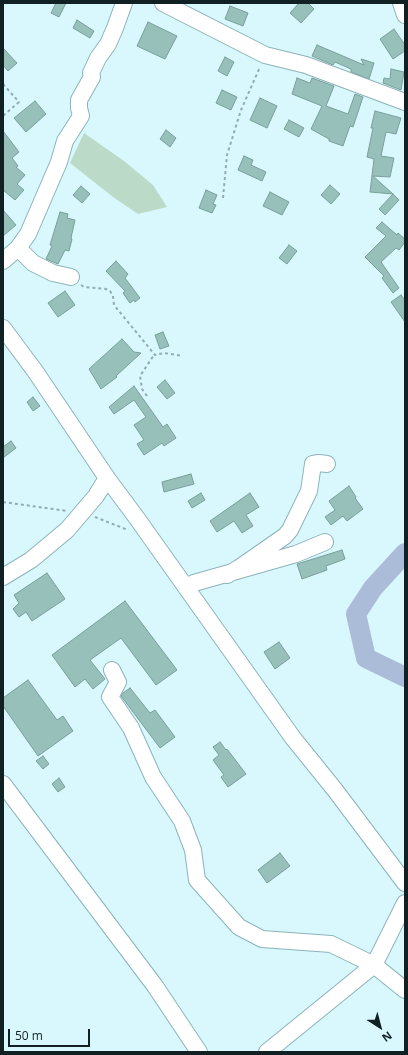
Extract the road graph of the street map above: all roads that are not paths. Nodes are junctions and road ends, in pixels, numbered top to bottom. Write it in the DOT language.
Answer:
graph roads {
  1 [pos="124,3"];
  2 [pos="163,3"];
  3 [pos="401,3"];
  4 [pos="405,15"];
  5 [pos="404,99"];
  6 [pos="18,248"];
  7 [pos="3,261"];
  8 [pos="72,277"];
  9 [pos="3,328"];
  10 [pos="327,464"];
  11 [pos="107,478"];
  12 [pos="285,536"];
  13 [pos="326,542"];
  14 [pos="296,554"];
  15 [pos="227,575"];
  16 [pos="3,577"];
  17 [pos="186,587"];
  18 [pos="112,670"];
  19 [pos="3,784"];
  20 [pos="405,883"];
  21 [pos="405,903"];
  22 [pos="374,965"];
  23 [pos="405,990"];
  24 [pos="199,1052"];
  25 [pos="266,1052"];
  1 -- 6 [label="street"];
  2 -- 5 [label="street"];
  3 -- 4 [label="street"];
  6 -- 7 [label="street"];
  6 -- 8 [label="street"];
  9 -- 11 [label="street"];
  10 -- 12 [label="street"];
  11 -- 16 [label="street"];
  11 -- 17 [label="street"];
  12 -- 14 [label="street"];
  12 -- 15 [label="street"];
  13 -- 14 [label="street"];
  14 -- 15 [label="street"];
  15 -- 17 [label="street"];
  17 -- 20 [label="street"];
  18 -- 22 [label="street"];
  19 -- 24 [label="street"];
  21 -- 22 [label="street"];
  22 -- 23 [label="street"];
  22 -- 25 [label="street"];
}
